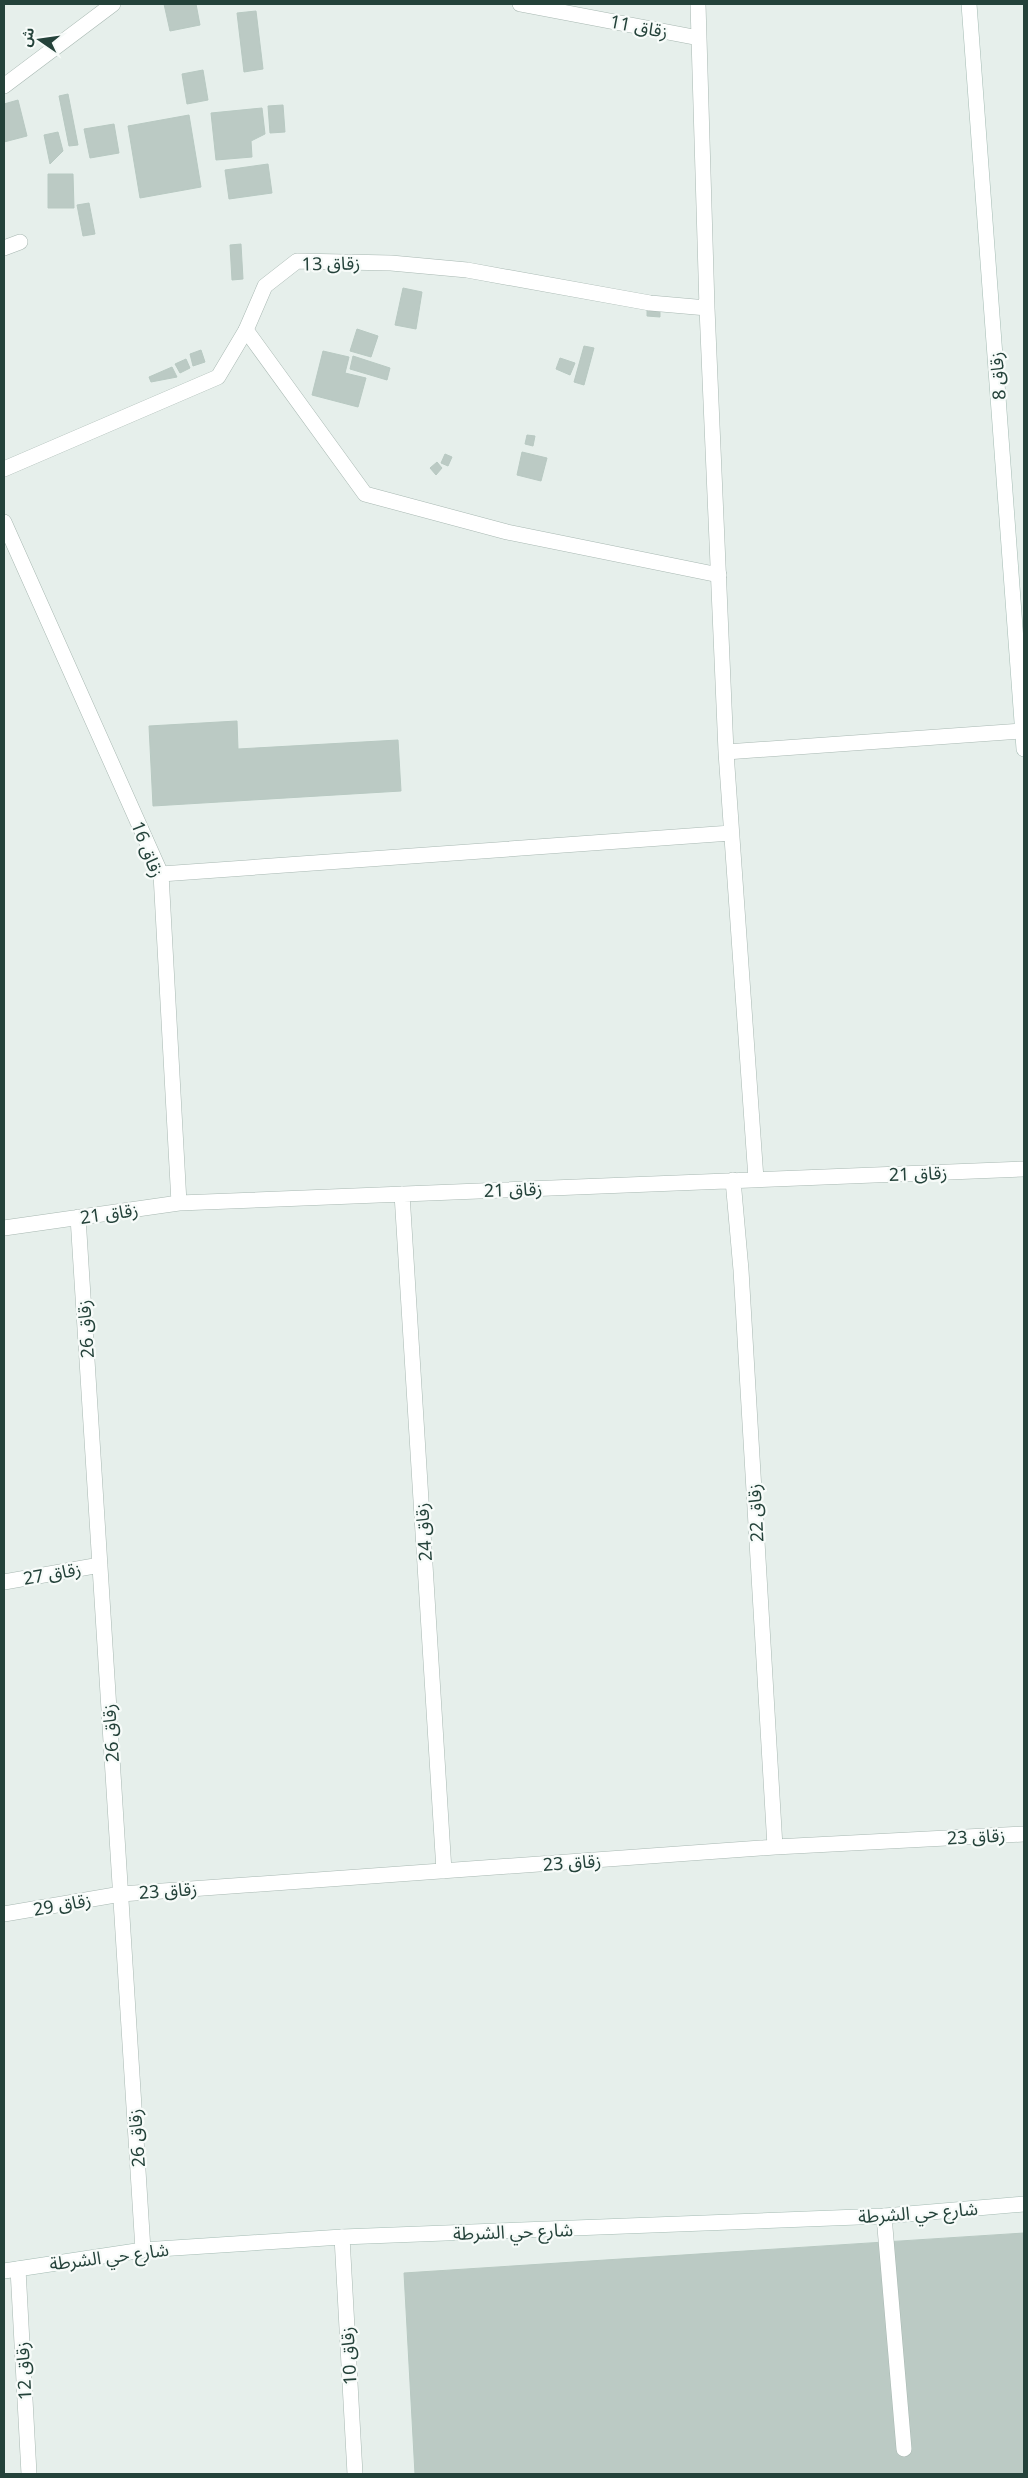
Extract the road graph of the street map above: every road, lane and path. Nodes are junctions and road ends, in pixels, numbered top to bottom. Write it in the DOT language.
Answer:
graph roads {
  1 [pos="114,4"];
  2 [pos="520,4"];
  3 [pos="698,4"];
  4 [pos="969,4"];
  5 [pos="699,38"];
  6 [pos="4,86"];
  7 [pos="20,242"];
  8 [pos="4,248"];
  9 [pos="707,308"];
  10 [pos="246,330"];
  11 [pos="4,469"];
  12 [pos="4,522"];
  13 [pos="719,576"];
  14 [pos="1021,672"];
  15 [pos="1023,731"];
  16 [pos="1024,749"];
  17 [pos="726,752"];
  18 [pos="731,833"];
  19 [pos="161,874"];
  20 [pos="1024,1169"];
  21 [pos="756,1179"];
  22 [pos="733,1180"];
  23 [pos="402,1194"];
  24 [pos="180,1203"];
  25 [pos="78,1217"];
  26 [pos="4,1228"];
  27 [pos="100,1564"];
  28 [pos="4,1582"];
  29 [pos="1024,1834"];
  30 [pos="775,1847"];
  31 [pos="444,1871"];
  32 [pos="120,1894"];
  33 [pos="4,1914"];
  34 [pos="1024,2204"];
  35 [pos="884,2216"];
  36 [pos="342,2237"];
  37 [pos="143,2250"];
  38 [pos="11,2270"];
  39 [pos="904,2449"];
  40 [pos="29,2474"];
  41 [pos="354,2474"];
  1 -- 6 [label="street"];
  2 -- 5 [label="street, زقاق 11"];
  3 -- 5 [label="street"];
  4 -- 14 [label="street, زقاق 8"];
  5 -- 9 [label="street"];
  7 -- 8 [label="street"];
  9 -- 10 [label="street, زقاق 13"];
  9 -- 13 [label="street"];
  10 -- 11 [label="street, زقاق 13"];
  10 -- 13 [label="street"];
  12 -- 19 [label="street, زقاق 16"];
  13 -- 17 [label="street"];
  14 -- 15 [label="street, زقاق 8"];
  15 -- 16 [label="street, زقاق 8"];
  15 -- 17 [label="street"];
  17 -- 18 [label="street"];
  18 -- 19 [label="street"];
  18 -- 21 [label="street"];
  19 -- 24 [label="street, زقاق 16"];
  20 -- 21 [label="street, زقاق 21"];
  21 -- 22 [label="street, زقاق 21"];
  22 -- 23 [label="street, زقاق 21"];
  22 -- 30 [label="street, زقاق 22"];
  23 -- 24 [label="street, زقاق 21"];
  23 -- 31 [label="street, زقاق 24"];
  24 -- 25 [label="street, زقاق 21"];
  25 -- 26 [label="street, زقاق 21"];
  25 -- 27 [label="street, زقاق 26"];
  27 -- 28 [label="street, زقاق 27"];
  27 -- 32 [label="street, زقاق 26"];
  29 -- 30 [label="street, زقاق 23"];
  30 -- 31 [label="street, زقاق 23"];
  31 -- 32 [label="street, زقاق 23"];
  32 -- 33 [label="street, زقاق 29"];
  32 -- 37 [label="street, زقاق 26"];
  34 -- 35 [label="street, شارع حي الشرطة"];
  35 -- 36 [label="street, شارع حي الشرطة"];
  35 -- 39 [label="street"];
  36 -- 37 [label="street, شارع حي الشرطة"];
  36 -- 41 [label="street, زقاق 10"];
  37 -- 38 [label="street, شارع حي الشرطة"];
  38 -- 40 [label="street, زقاق 12"];
}
